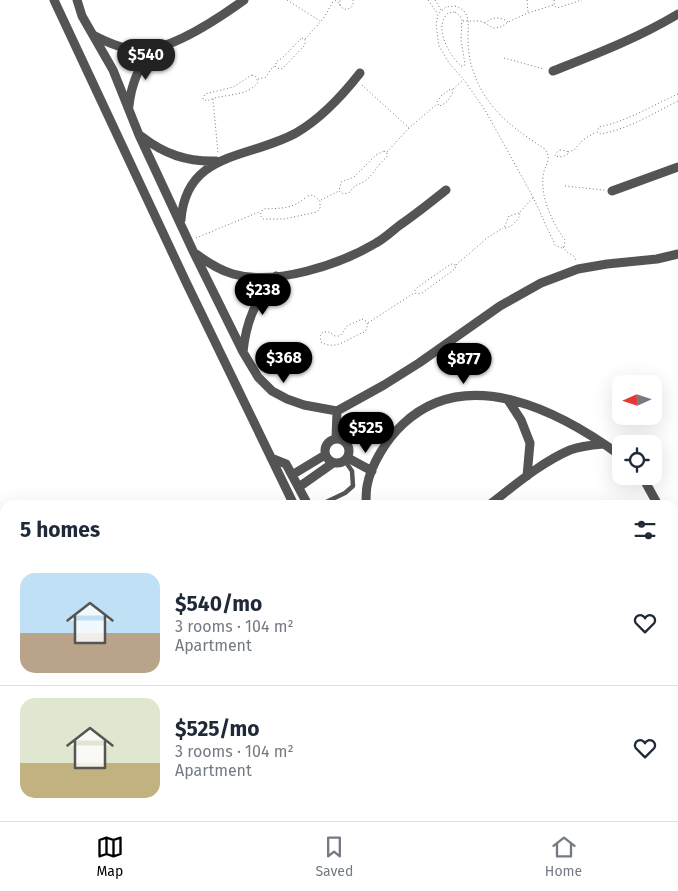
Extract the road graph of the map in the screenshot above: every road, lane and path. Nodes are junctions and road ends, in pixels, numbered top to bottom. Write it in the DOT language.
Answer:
graph roads {
  1 [pos="54,0"];
  2 [pos="77,0"];
  3 [pos="244,0"];
  4 [pos="287,0"];
  5 [pos="334,0"];
  6 [pos="340,0"];
  7 [pos="353,0"];
  8 [pos="428,0"];
  9 [pos="435,0"];
  10 [pos="527,0"];
  11 [pos="554,0"];
  12 [pos="582,0"];
  13 [pos="431,3"];
  14 [pos="340,5"];
  15 [pos="554,5"];
  16 [pos="441,10"];
  17 [pos="528,13"];
  18 [pos="438,14"];
  19 [pos="678,14"];
  20 [pos="470,21"];
  21 [pos="320,22"];
  22 [pos="462,22"];
  23 [pos="508,22"];
  24 [pos="486,23"];
  25 [pos="91,33"];
  26 [pos="305,40"];
  27 [pos="152,48"];
  28 [pos="504,58"];
  29 [pos="275,66"];
  30 [pos="554,70"];
  31 [pos="358,76"];
  32 [pos="258,79"];
  33 [pos="464,80"];
  34 [pos="453,90"];
  35 [pos="678,94"];
  36 [pos="213,98"];
  37 [pos="678,101"];
  38 [pos="437,104"];
  39 [pos="129,109"];
  40 [pos="409,128"];
  41 [pos="597,132"];
  42 [pos="139,135"];
  43 [pos="568,152"];
  44 [pos="386,153"];
  45 [pos="554,155"];
  46 [pos="549,157"];
  47 [pos="219,161"];
  48 [pos="678,167"];
  49 [pos="565,186"];
  50 [pos="446,190"];
  51 [pos="339,191"];
  52 [pos="614,191"];
  53 [pos="534,198"];
  54 [pos="320,201"];
  55 [pos="260,212"];
  56 [pos="519,213"];
  57 [pos="180,223"];
  58 [pos="504,228"];
  59 [pos="188,241"];
  60 [pos="563,248"];
  61 [pos="194,253"];
  62 [pos="678,254"];
  63 [pos="456,265"];
  64 [pos="578,270"];
  65 [pos="276,276"];
  66 [pos="415,293"];
  67 [pos="368,323"];
  68 [pos="243,352"];
  69 [pos="508,400"];
  70 [pos="337,410"];
  71 [pos="336,438"];
  72 [pos="604,444"];
  73 [pos="612,450"];
  74 [pos="325,455"];
  75 [pos="271,458"];
  76 [pos="346,459"];
  77 [pos="333,463"];
  78 [pos="372,471"];
  79 [pos="292,475"];
  80 [pos="528,476"];
  81 [pos="647,485"];
  82 [pos="299,487"];
  83 [pos="650,490"];
  84 [pos="292,500"];
  85 [pos="306,500"];
  86 [pos="330,500"];
  87 [pos="366,500"];
  88 [pos="496,500"];
  89 [pos="649,500"];
  90 [pos="655,500"];
  1 -- 75 [label="street"];
  2 -- 25 [label="street"];
  3 -- 27 [label="street"];
  4 -- 21 [label="path"];
  5 -- 14 [label="path"];
  5 -- 21 [label="path"];
  6 -- 14 [label="path"];
  7 -- 14 [label="path"];
  8 -- 13 [label="path"];
  9 -- 13 [label="path"];
  9 -- 16 [label="path"];
  10 -- 17 [label="path"];
  11 -- 15 [label="path"];
  12 -- 15 [label="path"];
  13 -- 18 [label="path"];
  15 -- 17 [label="path"];
  16 -- 18 [label="path"];
  16 -- 20 [label="path"];
  17 -- 23 [label="path"];
  18 -- 33 [label="path"];
  19 -- 30 [label="street"];
  20 -- 22 [label="path"];
  20 -- 24 [label="path"];
  20 -- 46 [label="path"];
  21 -- 26 [label="path"];
  22 -- 22 [label="path"];
  23 -- 24 [label="path"];
  23 -- 24 [label="path"];
  25 -- 27 [label="street"];
  25 -- 39 [label="street"];
  26 -- 29 [label="path"];
  26 -- 29 [label="path"];
  27 -- 39 [label="street"];
  28 -- 30 [label="path"];
  29 -- 32 [label="path"];
  31 -- 40 [label="path"];
  31 -- 47 [label="street"];
  32 -- 36 [label="path"];
  32 -- 36 [label="path"];
  33 -- 34 [label="path"];
  33 -- 53 [label="path"];
  34 -- 38 [label="path"];
  34 -- 38 [label="path"];
  35 -- 41 [label="path"];
  36 -- 47 [label="path"];
  37 -- 41 [label="path"];
  38 -- 40 [label="path"];
  39 -- 42 [label="street"];
  40 -- 44 [label="path"];
  41 -- 43 [label="path"];
  42 -- 47 [label="street"];
  42 -- 57 [label="street"];
  43 -- 45 [label="path"];
  43 -- 45 [label="path"];
  44 -- 51 [label="path"];
  44 -- 51 [label="path"];
  45 -- 46 [label="path"];
  46 -- 60 [label="path"];
  47 -- 57 [label="street"];
  48 -- 52 [label="street"];
  49 -- 52 [label="path"];
  50 -- 65 [label="street"];
  51 -- 54 [label="path"];
  53 -- 56 [label="path"];
  53 -- 60 [label="path"];
  54 -- 55 [label="path"];
  54 -- 55 [label="path"];
  55 -- 59 [label="path"];
  56 -- 58 [label="path"];
  56 -- 58 [label="path"];
  57 -- 59 [label="street"];
  58 -- 63 [label="path"];
  59 -- 61 [label="street"];
  60 -- 64 [label="path"];
  61 -- 65 [label="street"];
  61 -- 68 [label="street"];
  62 -- 64 [label="street"];
  63 -- 66 [label="path"];
  63 -- 66 [label="path"];
  64 -- 70 [label="street"];
  65 -- 68 [label="street"];
  66 -- 67 [label="path"];
  67 -- 67 [label="path"];
  68 -- 70 [label="street"];
  69 -- 72 [label="street"];
  69 -- 78 [label="street"];
  69 -- 80 [label="street"];
  70 -- 71 [label="street"];
  71 -- 74 [label="street"];
  71 -- 76 [label="street"];
  72 -- 73 [label="street"];
  72 -- 80 [label="street"];
  74 -- 77 [label="street"];
  74 -- 79 [label="street"];
  75 -- 79 [label="street"];
  75 -- 84 [label="street"];
  76 -- 77 [label="street"];
  76 -- 78 [label="street"];
  76 -- 86 [label="lane"];
  77 -- 82 [label="street"];
  78 -- 87 [label="street"];
  79 -- 82 [label="street"];
  80 -- 88 [label="street"];
  81 -- 83 [label="street"];
  82 -- 85 [label="street"];
  83 -- 89 [label="street"];
  83 -- 90 [label="street"];
}
